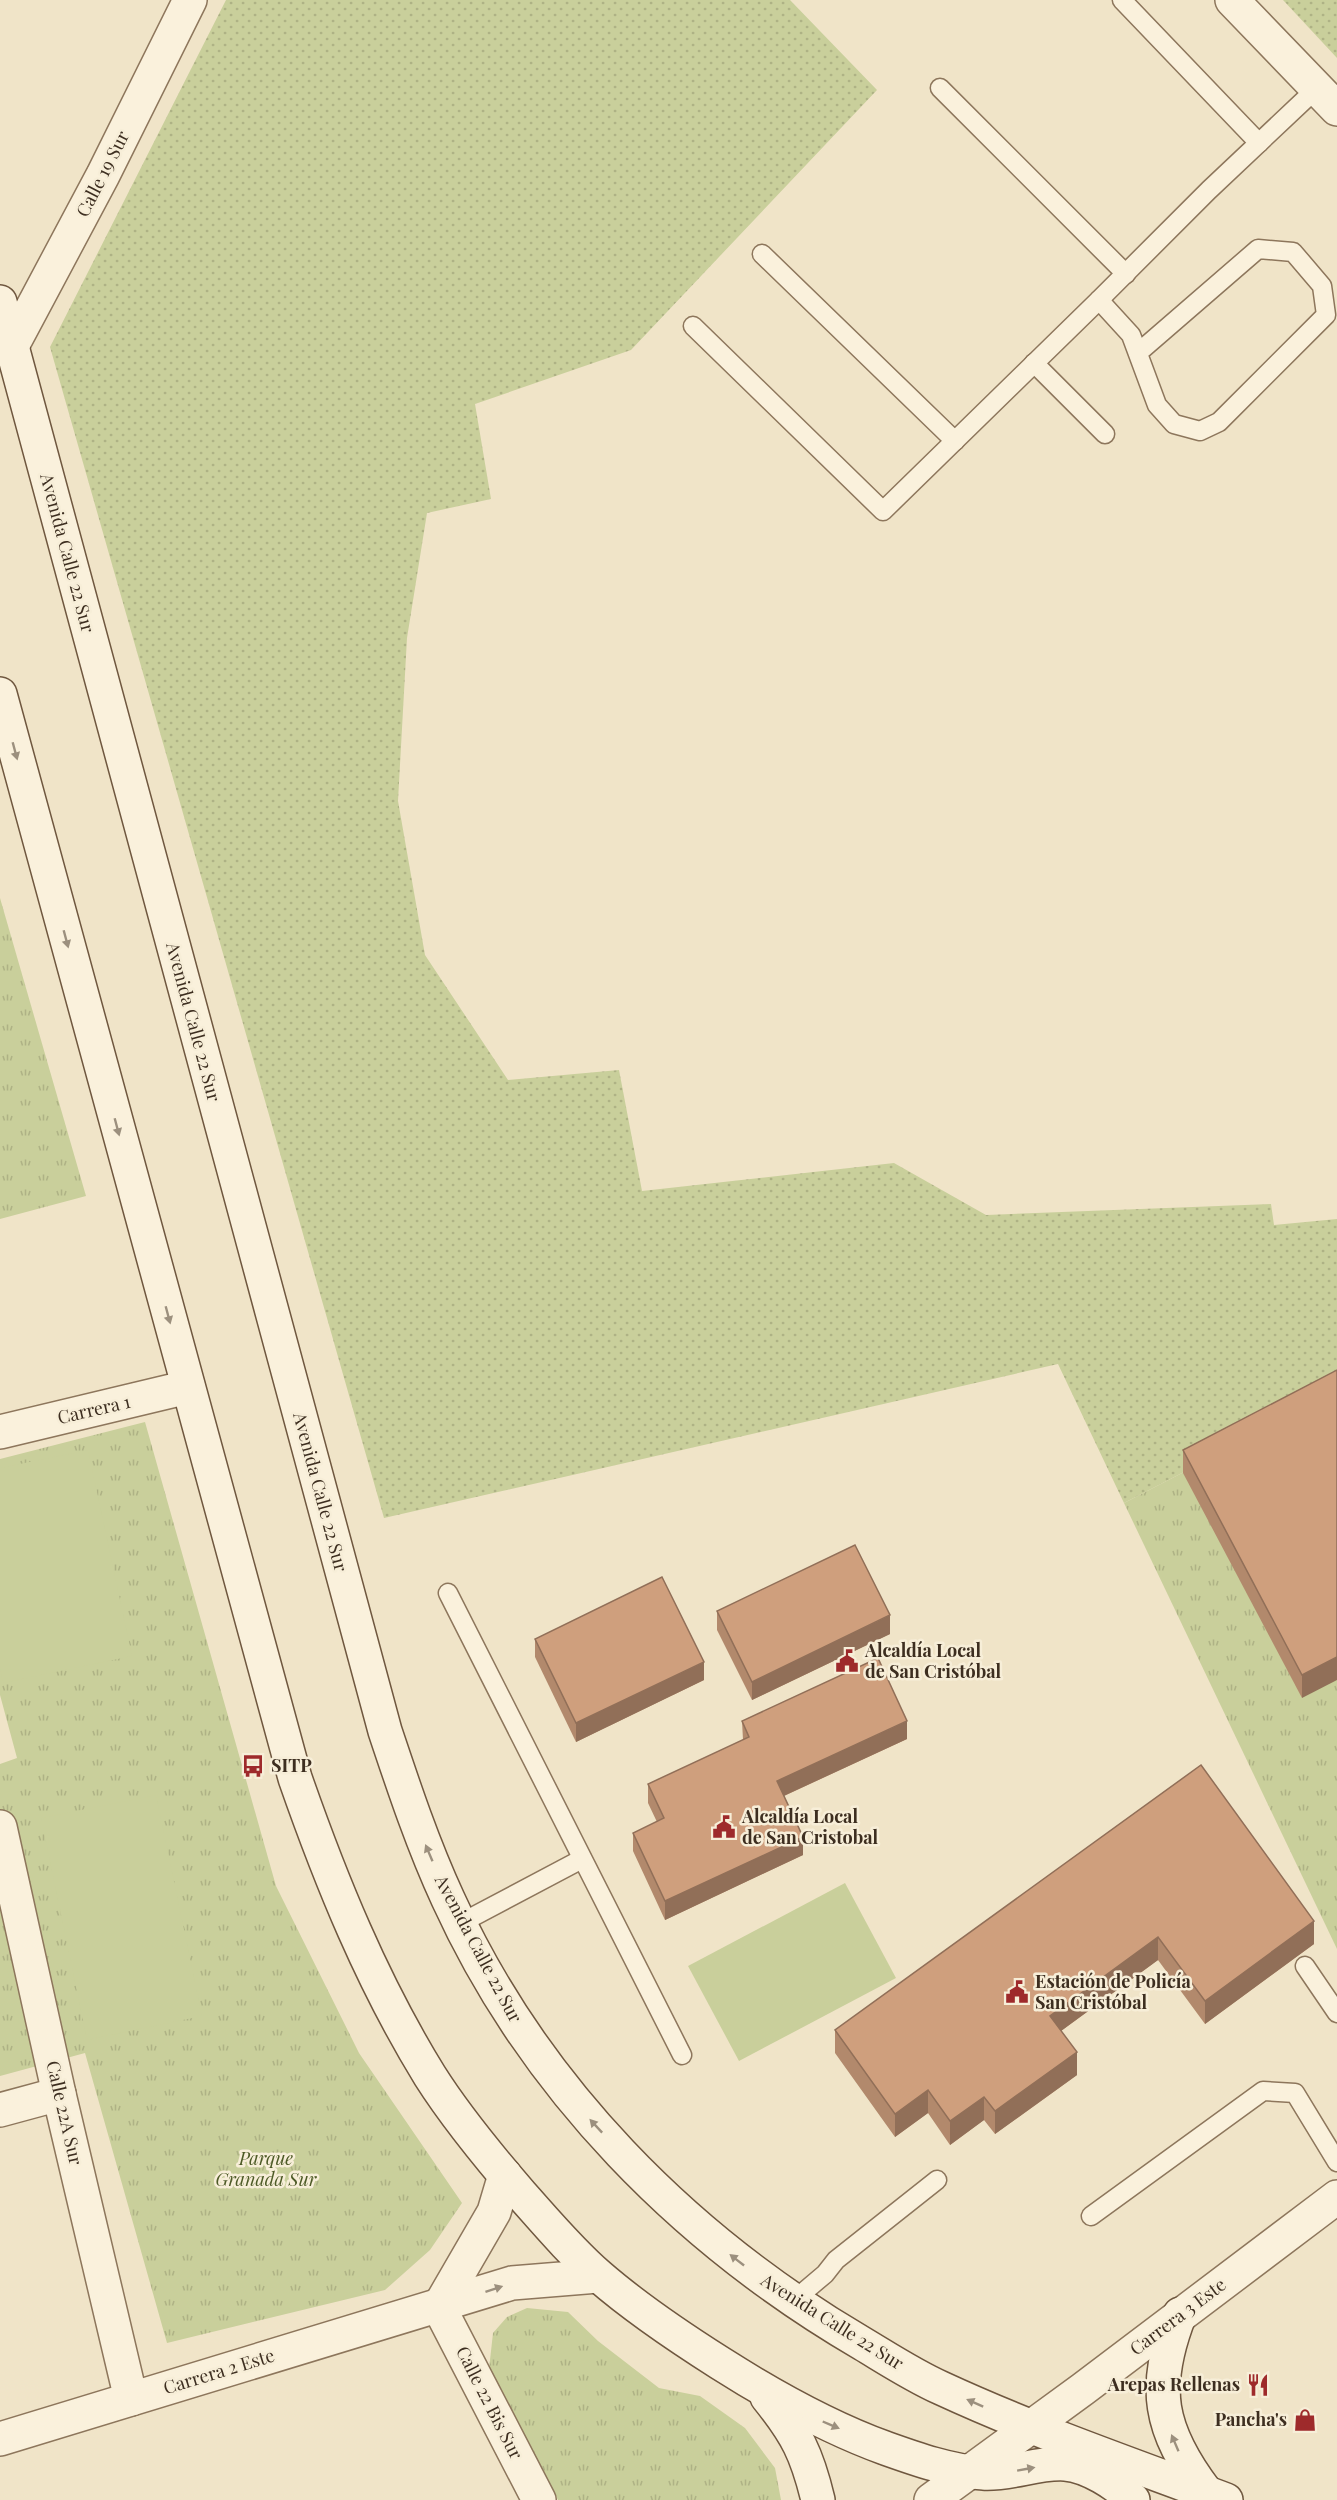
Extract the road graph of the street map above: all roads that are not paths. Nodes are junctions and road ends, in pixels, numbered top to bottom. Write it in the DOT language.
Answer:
graph roads {
  1 [pos="190,0"];
  2 [pos="1122,0"];
  3 [pos="1232,0"];
  4 [pos="940,88"];
  5 [pos="1326,99"];
  6 [pos="1259,143"];
  7 [pos="762,254"];
  8 [pos="1126,274"];
  9 [pos="1099,300"];
  10 [pos="0,302"];
  11 [pos="693,326"];
  12 [pos="12,346"];
  13 [pos="1139,352"];
  14 [pos="1034,363"];
  15 [pos="1106,434"];
  16 [pos="955,441"];
  17 [pos="0,694"];
  18 [pos="188,1387"];
  19 [pos="0,1432"];
  20 [pos="448,1593"];
  21 [pos="0,1827"];
  22 [pos="582,1858"];
  23 [pos="461,1923"];
  24 [pos="1305,1966"];
  25 [pos="1337,2013"];
  26 [pos="682,2055"];
  27 [pos="59,2094"];
  28 [pos="0,2110"];
  29 [pos="1337,2162"];
  30 [pos="505,2175"];
  31 [pos="937,2180"];
  32 [pos="1337,2197"];
  33 [pos="1090,2216"];
  34 [pos="598,2276"];
  35 [pos="793,2301"];
  36 [pos="439,2307"];
  37 [pos="1180,2314"];
  38 [pos="760,2389"];
  39 [pos="131,2398"];
  40 [pos="1029,2427"];
  41 [pos="0,2439"];
  42 [pos="968,2472"];
  43 [pos="1216,2496"];
  44 [pos="539,2500"];
  45 [pos="818,2500"];
  46 [pos="930,2500"];
  47 [pos="1133,2500"];
  1 -- 12 [label="main road, Calle 19 Sur"];
  2 -- 6 [label="lane"];
  3 -- 5 [label="main road"];
  4 -- 8 [label="lane"];
  5 -- 6 [label="lane"];
  6 -- 8 [label="lane"];
  7 -- 16 [label="lane"];
  8 -- 9 [label="lane"];
  9 -- 13 [label="lane"];
  9 -- 14 [label="lane"];
  10 -- 12 [label="main road, Avenida Calle 22 Sur"];
  11 -- 16 [label="lane"];
  23 -- 12 [label="main road, Avenida Calle 22 Sur, one-way"];
  13 -- 13 [label="lane"];
  14 -- 15 [label="lane"];
  14 -- 16 [label="lane"];
  17 -- 18 [label="main road, one-way"];
  18 -- 19 [label="main road, Carrera 1"];
  18 -- 30 [label="main road"];
  20 -- 22 [label="lane"];
  21 -- 27 [label="main road, Calle 22A Sur"];
  22 -- 23 [label="lane"];
  22 -- 26 [label="lane"];
  35 -- 23 [label="main road, Avenida Calle 22 Sur, one-way"];
  24 -- 25 [label="lane"];
  27 -- 28 [label="main road"];
  27 -- 39 [label="main road, Calle 22A Sur"];
  29 -- 33 [label="lane"];
  30 -- 34 [label="main road"];
  30 -- 36 [label="main road"];
  31 -- 35 [label="lane"];
  32 -- 37 [label="main road, Carrera 3 Este"];
  36 -- 34 [label="main road, Carrera 2 Este, one-way"];
  34 -- 38 [label="main road"];
  40 -- 35 [label="main road, Avenida Calle 22 Sur, one-way"];
  36 -- 39 [label="main road, Carrera 2 Este"];
  36 -- 44 [label="main road, Calle 22 Bis Sur"];
  37 -- 40 [label="main road, Carrera 3 Este"];
  43 -- 37 [label="main road, one-way"];
  38 -- 42 [label="main road, one-way"];
  38 -- 45 [label="main road"];
  39 -- 41 [label="main road, Carrera 2 Este"];
  40 -- 42 [label="main road, Carrera 3 Este"];
  40 -- 43 [label="main road, Avenida Calle 22 Sur"];
  42 -- 46 [label="main road, Carrera 3 Este"];
  42 -- 47 [label="main road, one-way"];
}
